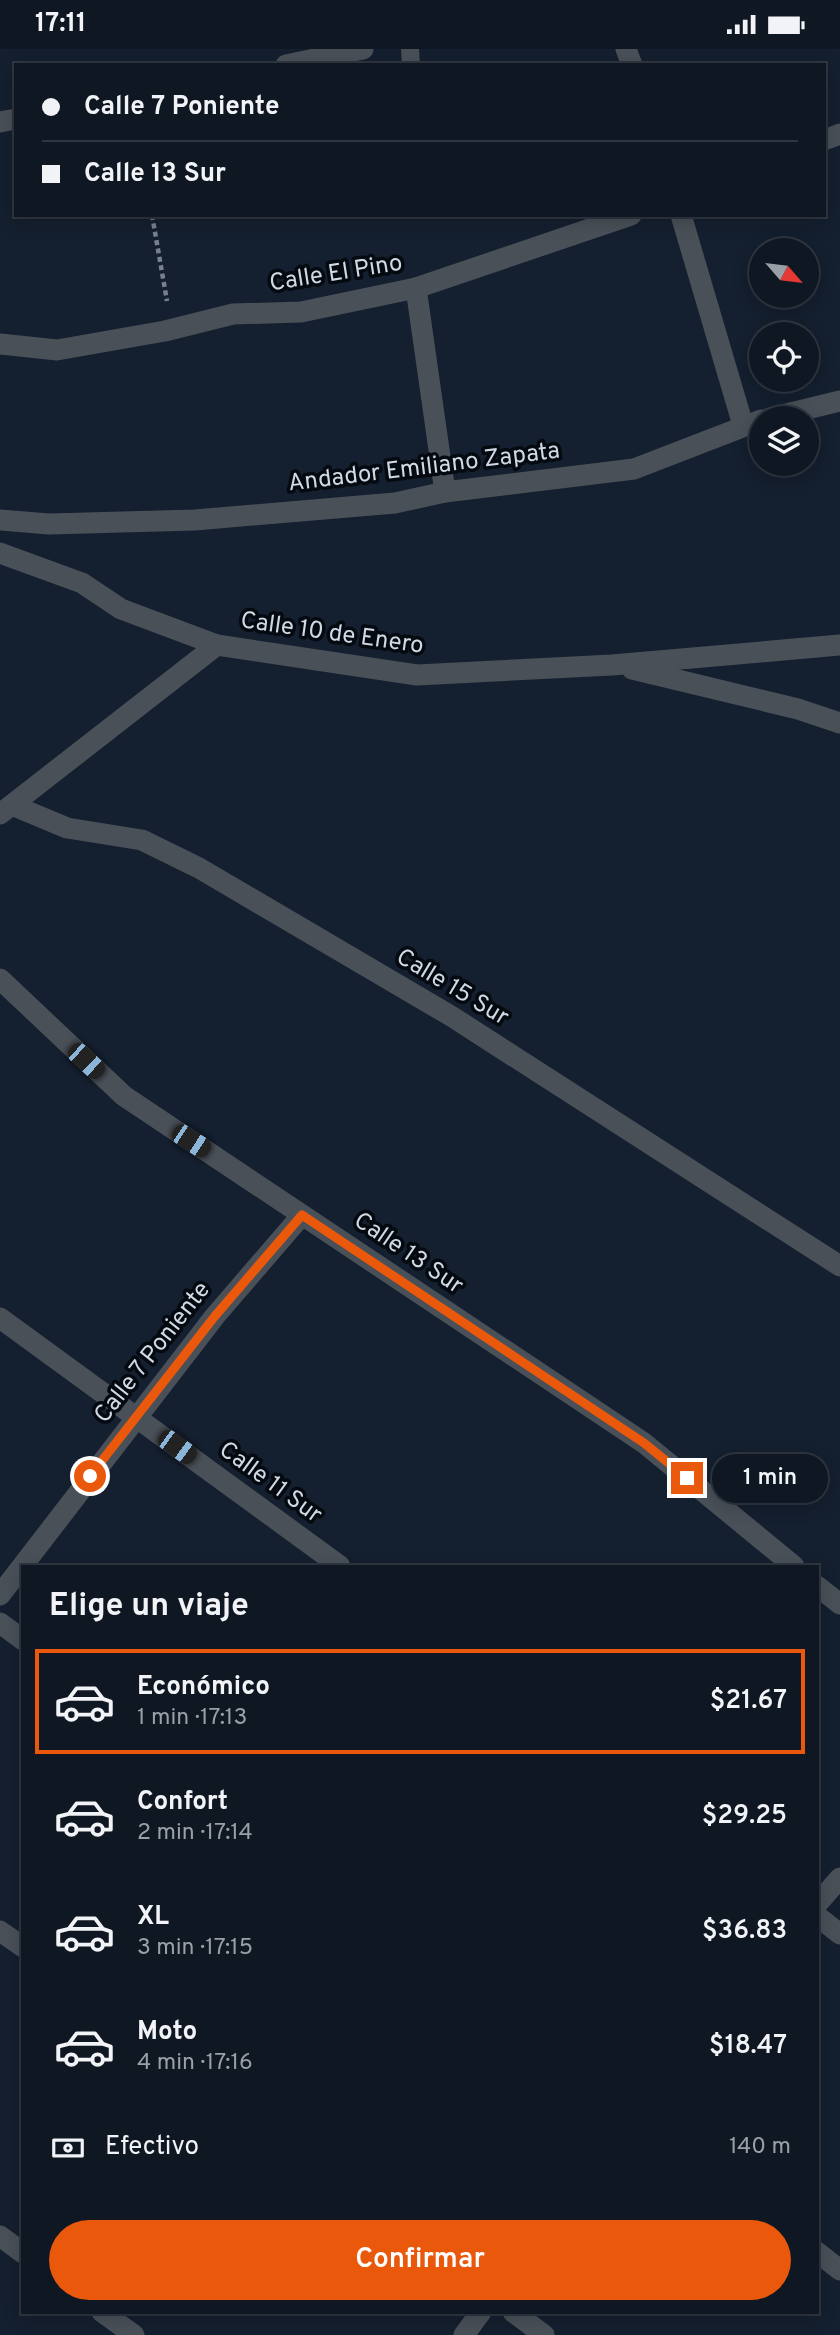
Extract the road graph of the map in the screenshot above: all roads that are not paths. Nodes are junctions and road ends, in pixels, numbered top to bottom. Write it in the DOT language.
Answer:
graph roads {
  1 [pos="363,49"];
  2 [pos="296,63"];
  3 [pos="625,217"];
  4 [pos="682,217"];
  5 [pos="416,288"];
  6 [pos="0,345"];
  7 [pos="840,401"];
  8 [pos="819,406"];
  9 [pos="749,414"];
  10 [pos="749,424"];
  11 [pos="445,492"];
  12 [pos="0,520"];
  13 [pos="0,553"];
  14 [pos="217,645"];
  15 [pos="840,645"];
  16 [pos="612,664"];
  17 [pos="840,723"];
  18 [pos="6,810"];
  19 [pos="0,979"];
  20 [pos="302,1215"];
  21 [pos="840,1266"];
  22 [pos="0,1318"];
  23 [pos="136,1417"];
  24 [pos="23,1565"];
  25 [pos="339,1565"];
  26 [pos="793,1565"];
  27 [pos="21,1568"];
  28 [pos="819,1588"];
  29 [pos="0,1595"];
  30 [pos="840,1604"];
  31 [pos="0,1623"];
  32 [pos="21,1639"];
  33 [pos="840,1878"];
  34 [pos="819,1902"];
  35 [pos="819,1918"];
  36 [pos="0,1931"];
  37 [pos="840,1934"];
  38 [pos="21,1946"];
  39 [pos="0,2236"];
  40 [pos="21,2252"];
  41 [pos="819,2254"];
  42 [pos="840,2270"];
  43 [pos="105,2314"];
  44 [pos="480,2314"];
  45 [pos="516,2314"];
  46 [pos="134,2335"];
  47 [pos="464,2335"];
  48 [pos="544,2335"];
  1 -- 2 [label="street"];
  3 -- 5 [label="street, Calle El Pino"];
  4 -- 9 [label="street"];
  5 -- 6 [label="street, Calle El Pino"];
  5 -- 11 [label="street"];
  7 -- 8 [label="street"];
  10 -- 11 [label="street, Andador Emiliano Zapata"];
  11 -- 12 [label="street, Andador Emiliano Zapata"];
  13 -- 14 [label="street"];
  14 -- 16 [label="street, Calle 10 de Enero"];
  14 -- 18 [label="street, Calle 10 de Enero"];
  15 -- 16 [label="street, Calle 10 de Enero"];
  16 -- 17 [label="street"];
  18 -- 21 [label="street, Calle 15 Sur"];
  19 -- 20 [label="street, Calle 13 Sur"];
  20 -- 23 [label="street, Calle 7 Poniente"];
  20 -- 26 [label="street, Calle 13 Sur"];
  22 -- 23 [label="street, Calle 11 Sur"];
  23 -- 24 [label="street, Calle 7 Poniente"];
  23 -- 25 [label="street, Calle 11 Sur"];
  27 -- 29 [label="street, Calle 7 Poniente"];
  28 -- 30 [label="street"];
  31 -- 32 [label="street"];
  33 -- 34 [label="street"];
  35 -- 37 [label="street"];
  36 -- 38 [label="street"];
  39 -- 40 [label="street"];
  41 -- 42 [label="street"];
  43 -- 46 [label="street"];
  44 -- 47 [label="street"];
  45 -- 48 [label="street"];
}
